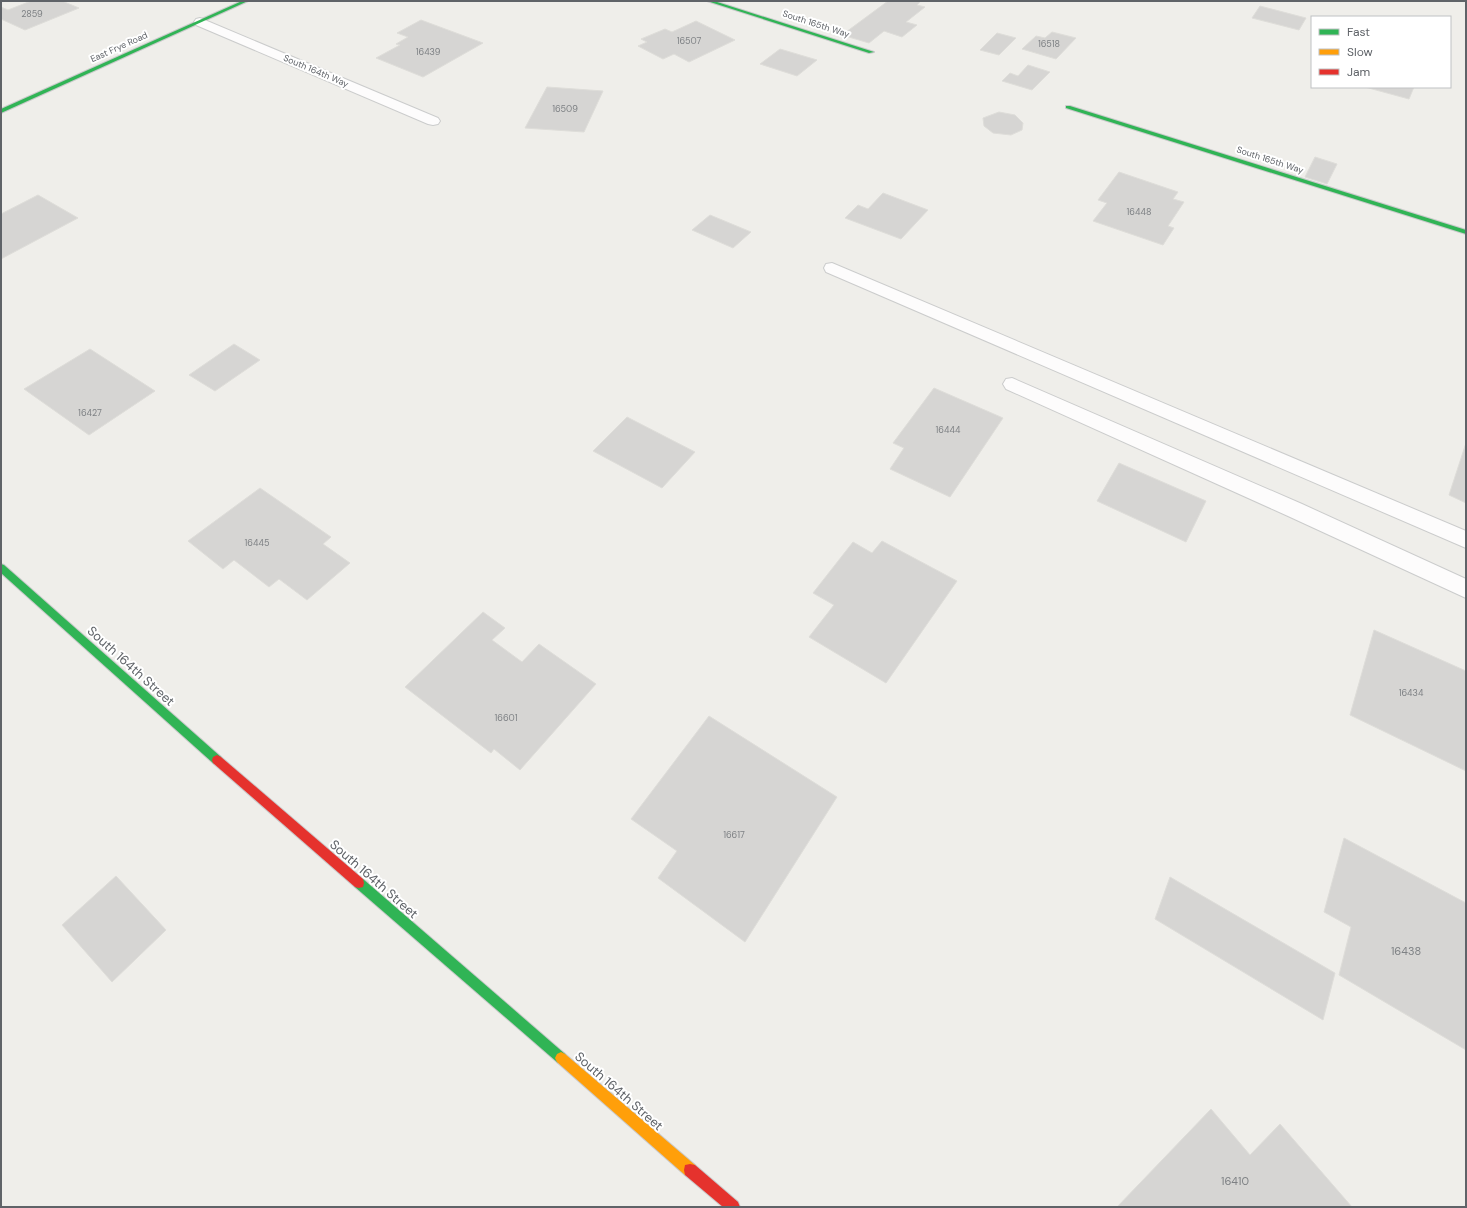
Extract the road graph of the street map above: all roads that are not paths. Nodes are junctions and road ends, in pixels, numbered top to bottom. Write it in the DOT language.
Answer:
graph roads {
  1 [pos="246,1"];
  2 [pos="709,1"];
  3 [pos="200,22"];
  4 [pos="871,52"];
  5 [pos="1068,107"];
  6 [pos="1,111"];
  7 [pos="433,121"];
  8 [pos="1466,232"];
  9 [pos="832,268"];
  10 [pos="1012,384"];
  11 [pos="1466,540"];
  12 [pos="1,568"];
  13 [pos="1466,590"];
  14 [pos="733,1207"];
  1 -- 3 [label="street, East Frye Road"];
  2 -- 4 [label="street, South 165th Way"];
  3 -- 6 [label="street, East Frye Road"];
  3 -- 7 [label="street, South 164th Way"];
  5 -- 8 [label="street, South 165th Way"];
  9 -- 11 [label="street"];
  10 -- 13 [label="street"];
  12 -- 14 [label="street, South 164th Street"];
}
